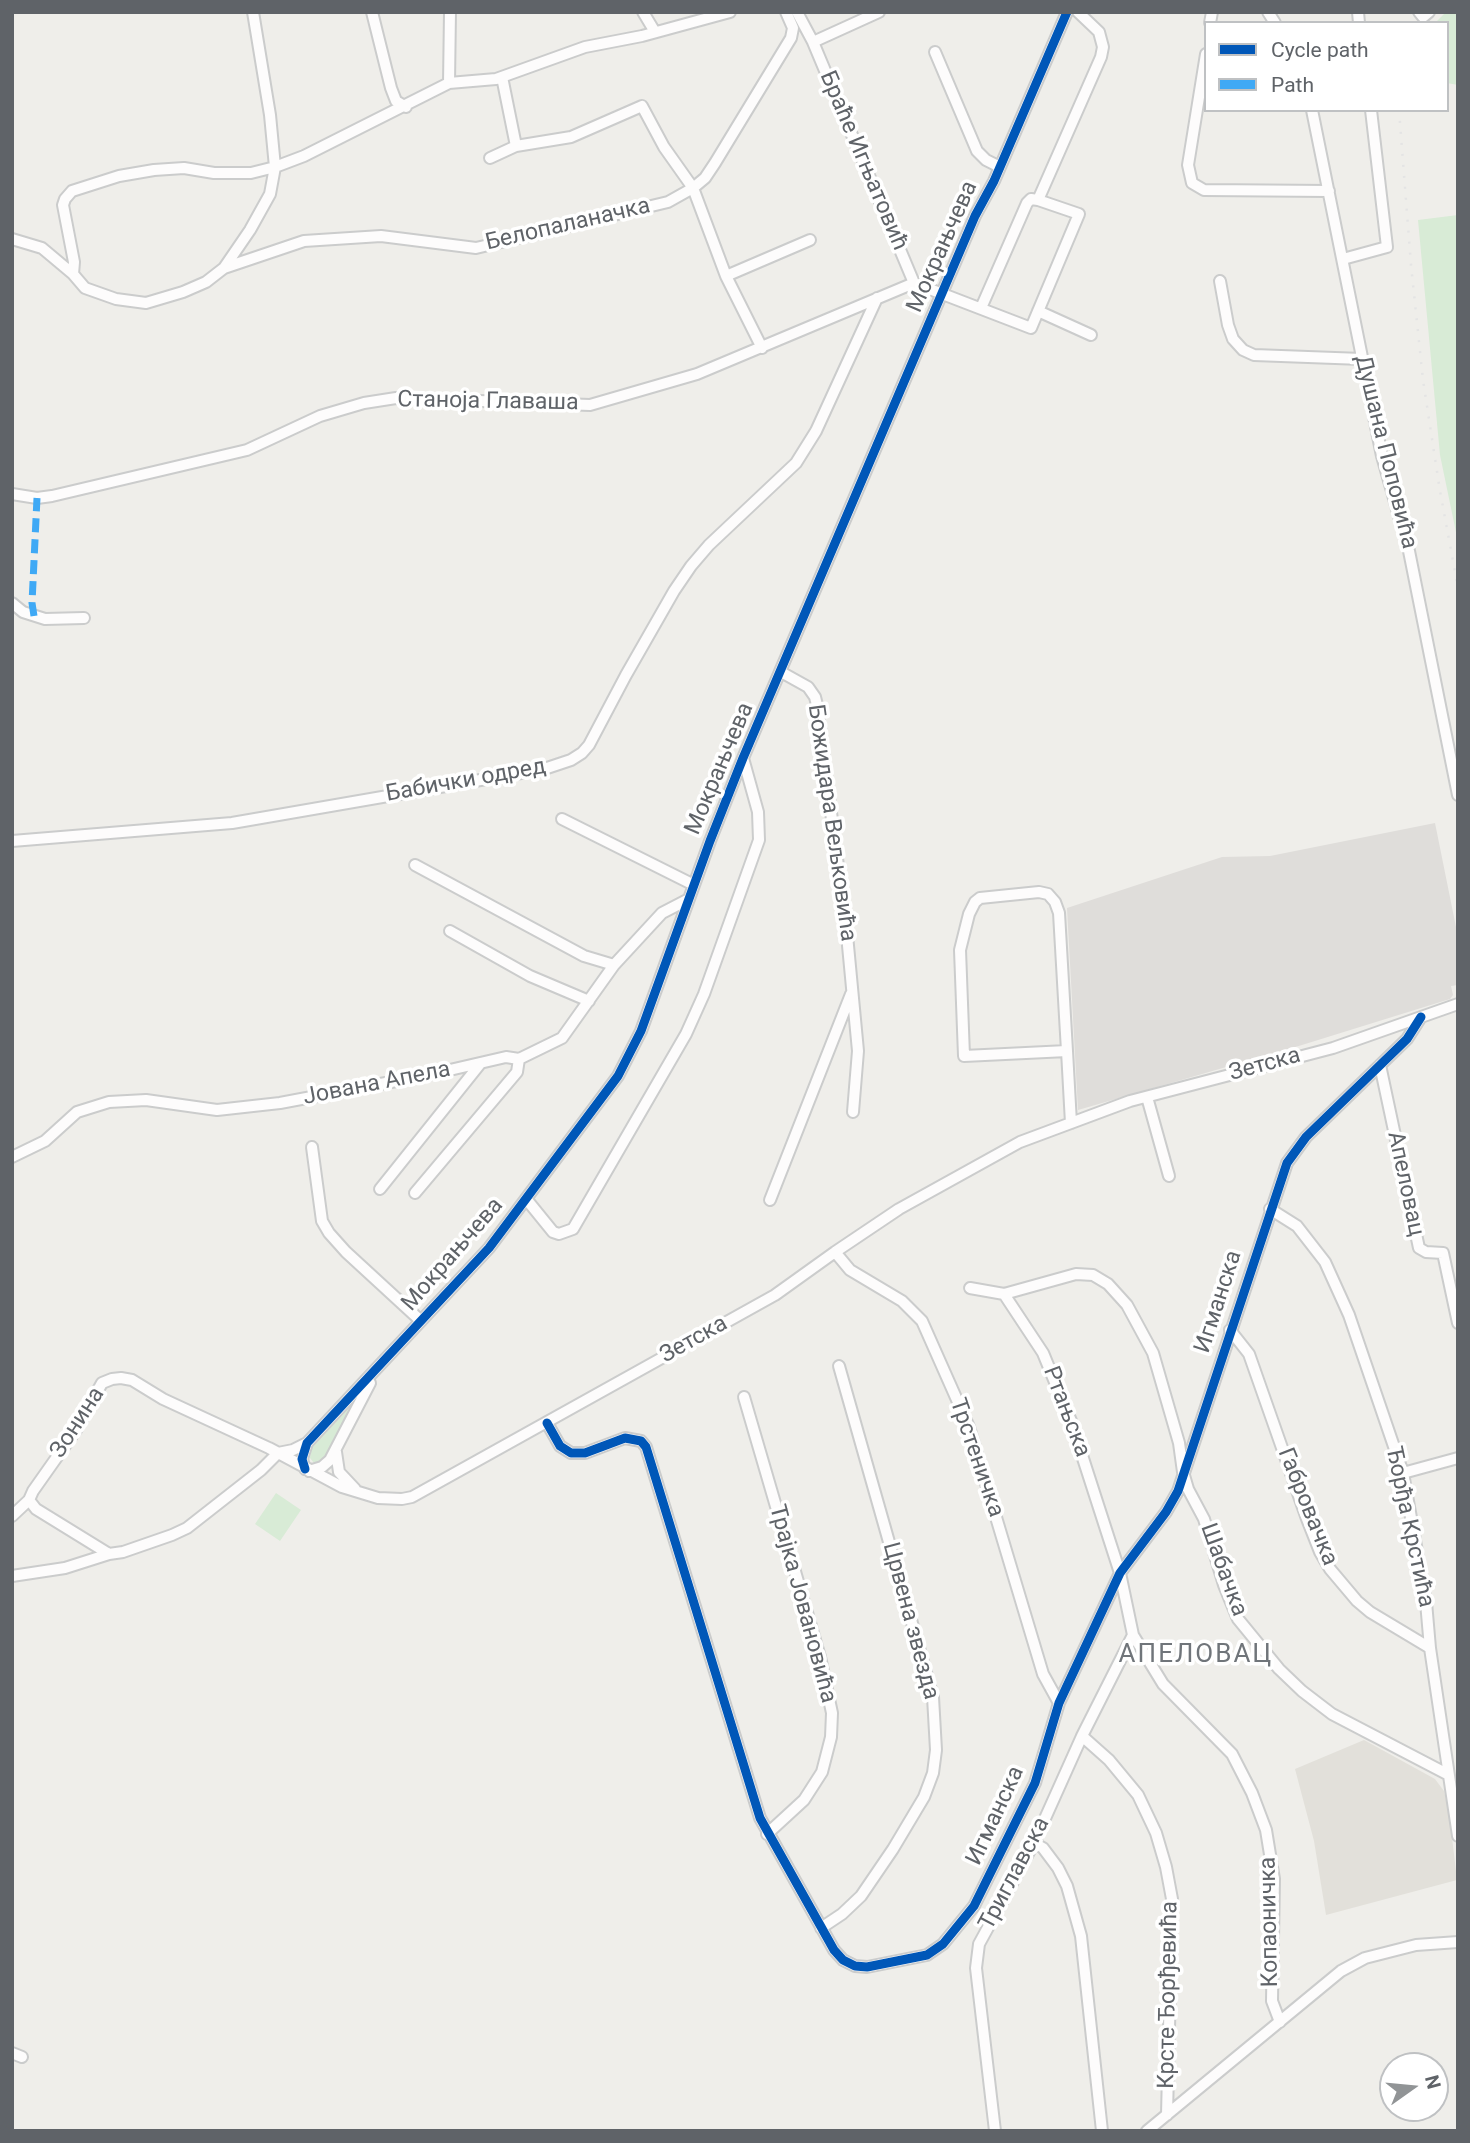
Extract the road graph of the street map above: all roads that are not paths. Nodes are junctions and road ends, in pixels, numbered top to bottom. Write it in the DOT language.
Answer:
graph roads {
  1 [pos="253,12"];
  2 [pos="372,12"];
  3 [pos="450,12"];
  4 [pos="642,12"];
  5 [pos="730,12"];
  6 [pos="786,12"];
  7 [pos="797,12"];
  8 [pos="879,12"];
  9 [pos="1067,12"];
  10 [pos="1078,12"];
  11 [pos="655,32"];
  12 [pos="813,42"];
  13 [pos="935,52"];
  14 [pos="1204,66"];
  15 [pos="502,77"];
  16 [pos="449,83"];
  17 [pos="405,107"];
  18 [pos="1312,112"];
  19 [pos="1371,112"];
  20 [pos="516,146"];
  21 [pos="490,158"];
  22 [pos="275,167"];
  23 [pos="1000,167"];
  24 [pos="693,188"];
  25 [pos="1329,191"];
  26 [pos="1038,200"];
  27 [pos="12,239"];
  28 [pos="810,240"];
  29 [pos="1343,259"];
  30 [pos="224,268"];
  31 [pos="73,274"];
  32 [pos="726,276"];
  33 [pos="1220,281"];
  34 [pos="914,283"];
  35 [pos="943,293"];
  36 [pos="877,298"];
  37 [pos="981,308"];
  38 [pos="1038,311"];
  39 [pos="1091,335"];
  40 [pos="762,348"];
  41 [pos="1362,359"];
  42 [pos="12,494"];
  43 [pos="12,603"];
  44 [pos="84,618"];
  45 [pos="782,672"];
  46 [pos="743,758"];
  47 [pos="1458,795"];
  48 [pos="562,819"];
  49 [pos="12,841"];
  50 [pos="415,865"];
  51 [pos="694,885"];
  52 [pos="689,899"];
  53 [pos="450,931"];
  54 [pos="614,965"];
  55 [pos="852,991"];
  56 [pos="589,1001"];
  57 [pos="1458,1004"];
  58 [pos="1421,1017"];
  59 [pos="1067,1051"];
  60 [pos="519,1059"];
  61 [pos="480,1064"];
  62 [pos="1380,1065"];
  63 [pos="1147,1097"];
  64 [pos="853,1112"];
  65 [pos="1071,1123"];
  66 [pos="312,1147"];
  67 [pos="12,1157"];
  68 [pos="1169,1176"];
  69 [pos="380,1189"];
  70 [pos="415,1193"];
  71 [pos="527,1200"];
  72 [pos="770,1200"];
  73 [pos="1270,1209"];
  74 [pos="835,1252"];
  75 [pos="970,1288"];
  76 [pos="1004,1294"];
  77 [pos="421,1321"];
  78 [pos="1458,1323"];
  79 [pos="1230,1330"];
  80 [pos="839,1366"];
  81 [pos="376,1371"];
  82 [pos="744,1396"];
  83 [pos="547,1423"];
  84 [pos="307,1443"];
  85 [pos="336,1451"];
  86 [pos="278,1453"];
  87 [pos="1458,1458"];
  88 [pos="307,1470"];
  89 [pos="1183,1472"];
  90 [pos="1403,1473"];
  91 [pos="359,1493"];
  92 [pos="29,1500"];
  93 [pos="12,1516"];
  94 [pos="109,1553"];
  95 [pos="1120,1573"];
  96 [pos="12,1576"];
  97 [pos="1133,1635"];
  98 [pos="1430,1648"];
  99 [pos="1059,1703"];
  100 [pos="1082,1736"];
  101 [pos="1449,1775"];
  102 [pos="767,1834"];
  103 [pos="1458,1836"];
  104 [pos="1034,1843"];
  105 [pos="821,1928"];
  106 [pos="1458,1942"];
  107 [pos="1280,2022"];
  108 [pos="1167,2115"];
  109 [pos="995,2131"];
  110 [pos="1102,2131"];
  111 [pos="1147,2131"];
  1 -- 22 [label="street"];
  2 -- 17 [label="street"];
  3 -- 16 [label="street"];
  4 -- 11 [label="street"];
  5 -- 11 [label="street"];
  6 -- 24 [label="street, Белопаланачка"];
  7 -- 12 [label="street, Браће Игњатовић"];
  8 -- 12 [label="street"];
  9 -- 23 [label="street, Мокрањчева"];
  10 -- 26 [label="street"];
  11 -- 15 [label="street"];
  12 -- 34 [label="street, Браће Игњатовић"];
  13 -- 23 [label="street"];
  14 -- 25 [label="street"];
  15 -- 16 [label="street"];
  15 -- 20 [label="street"];
  16 -- 17 [label="street"];
  17 -- 22 [label="street"];
  18 -- 25 [label="street, Душана Поповића"];
  19 -- 29 [label="street"];
  20 -- 21 [label="street"];
  20 -- 24 [label="street"];
  22 -- 30 [label="street"];
  22 -- 31 [label="street"];
  23 -- 35 [label="street, Мокрањчева"];
  24 -- 30 [label="street, Белопаланачка"];
  24 -- 32 [label="street"];
  25 -- 29 [label="street, Душана Поповића"];
  26 -- 37 [label="street"];
  26 -- 38 [label="street"];
  27 -- 31 [label="street, Белопаланачка"];
  28 -- 32 [label="street"];
  29 -- 41 [label="street, Душана Поповића"];
  30 -- 31 [label="street, Белопаланачка"];
  32 -- 40 [label="street"];
  33 -- 41 [label="street"];
  34 -- 35 [label="street"];
  34 -- 36 [label="street, Станоја Главаша"];
  35 -- 37 [label="street"];
  35 -- 45 [label="street, Мокрањчева"];
  36 -- 40 [label="street, Станоја Главаша"];
  36 -- 49 [label="street, Бабички одред"];
  37 -- 38 [label="street"];
  38 -- 39 [label="street"];
  40 -- 42 [label="street, Станоја Главаша"];
  41 -- 47 [label="street, Душана Поповића"];
  43 -- 44 [label="street"];
  45 -- 46 [label="street, Мокрањчева"];
  45 -- 55 [label="street, Божидара Вељковића"];
  46 -- 51 [label="street, Мокрањчева"];
  46 -- 71 [label="street, Мокрањчева"];
  48 -- 51 [label="street"];
  50 -- 54 [label="street"];
  51 -- 52 [label="street, Мокрањчева"];
  52 -- 54 [label="street, Јована Апела"];
  52 -- 71 [label="street, Мокрањчева"];
  53 -- 56 [label="street"];
  54 -- 56 [label="street, Јована Апела"];
  55 -- 64 [label="street, Божидара Вељковића"];
  55 -- 72 [label="street, Божидара Вељковића"];
  56 -- 60 [label="street, Јована Апела"];
  57 -- 58 [label="street, Зетска"];
  58 -- 62 [label="street, Игманска"];
  58 -- 63 [label="street, Зетска"];
  59 -- 59 [label="street"];
  59 -- 65 [label="street"];
  60 -- 61 [label="street, Јована Апела"];
  60 -- 70 [label="street"];
  61 -- 67 [label="street, Јована Апела"];
  61 -- 69 [label="street"];
  62 -- 73 [label="street, Игманска"];
  62 -- 78 [label="street, Апеловац"];
  63 -- 65 [label="street, Зетска"];
  63 -- 68 [label="street"];
  65 -- 74 [label="street, Зетска"];
  66 -- 77 [label="street"];
  71 -- 77 [label="street, Мокрањчева"];
  73 -- 79 [label="street, Игманска"];
  73 -- 90 [label="street, Ђорђа Крстића"];
  74 -- 83 [label="street, Зетска"];
  74 -- 99 [label="street, Трстеничка"];
  75 -- 76 [label="street"];
  76 -- 89 [label="street, Шабачка"];
  76 -- 95 [label="street, Ртањска"];
  77 -- 81 [label="street, Мокрањчева"];
  79 -- 89 [label="street, Игманска"];
  79 -- 98 [label="street, Габровачка"];
  80 -- 105 [label="street, Црвена звезда"];
  81 -- 84 [label="street, Мокрањчева"];
  81 -- 85 [label="street, Мокрањчева"];
  82 -- 102 [label="street, Трајка Јовановића"];
  83 -- 91 [label="street, Зетска"];
  83 -- 102 [label="street, Игманска"];
  84 -- 86 [label="street"];
  84 -- 88 [label="street"];
  85 -- 88 [label="street, Мокрањчева"];
  85 -- 91 [label="street"];
  86 -- 88 [label="street, Зонина"];
  86 -- 92 [label="street, Зонина"];
  86 -- 94 [label="street"];
  87 -- 90 [label="street"];
  88 -- 91 [label="street, Зетска"];
  89 -- 95 [label="street, Игманска"];
  89 -- 101 [label="street, Шабачка"];
  90 -- 98 [label="street, Ђорђа Крстића"];
  92 -- 93 [label="street, Зонина"];
  92 -- 94 [label="street"];
  94 -- 96 [label="street"];
  95 -- 97 [label="street, Копаоничка"];
  95 -- 99 [label="street, Игманска"];
  97 -- 100 [label="street, Триглавска"];
  97 -- 107 [label="street, Копаоничка"];
  98 -- 101 [label="street, Ђорђа Крстића"];
  99 -- 105 [label="street, Игманска"];
  100 -- 104 [label="street, Триглавска"];
  100 -- 108 [label="street, Крсте Ђорђевића"];
  101 -- 103 [label="street, Ђорђа Крстића"];
  102 -- 105 [label="street, Игманска"];
  104 -- 109 [label="street, Триглавска"];
  104 -- 110 [label="street"];
  106 -- 107 [label="street"];
  107 -- 108 [label="street"];
  108 -- 111 [label="street"];
}
